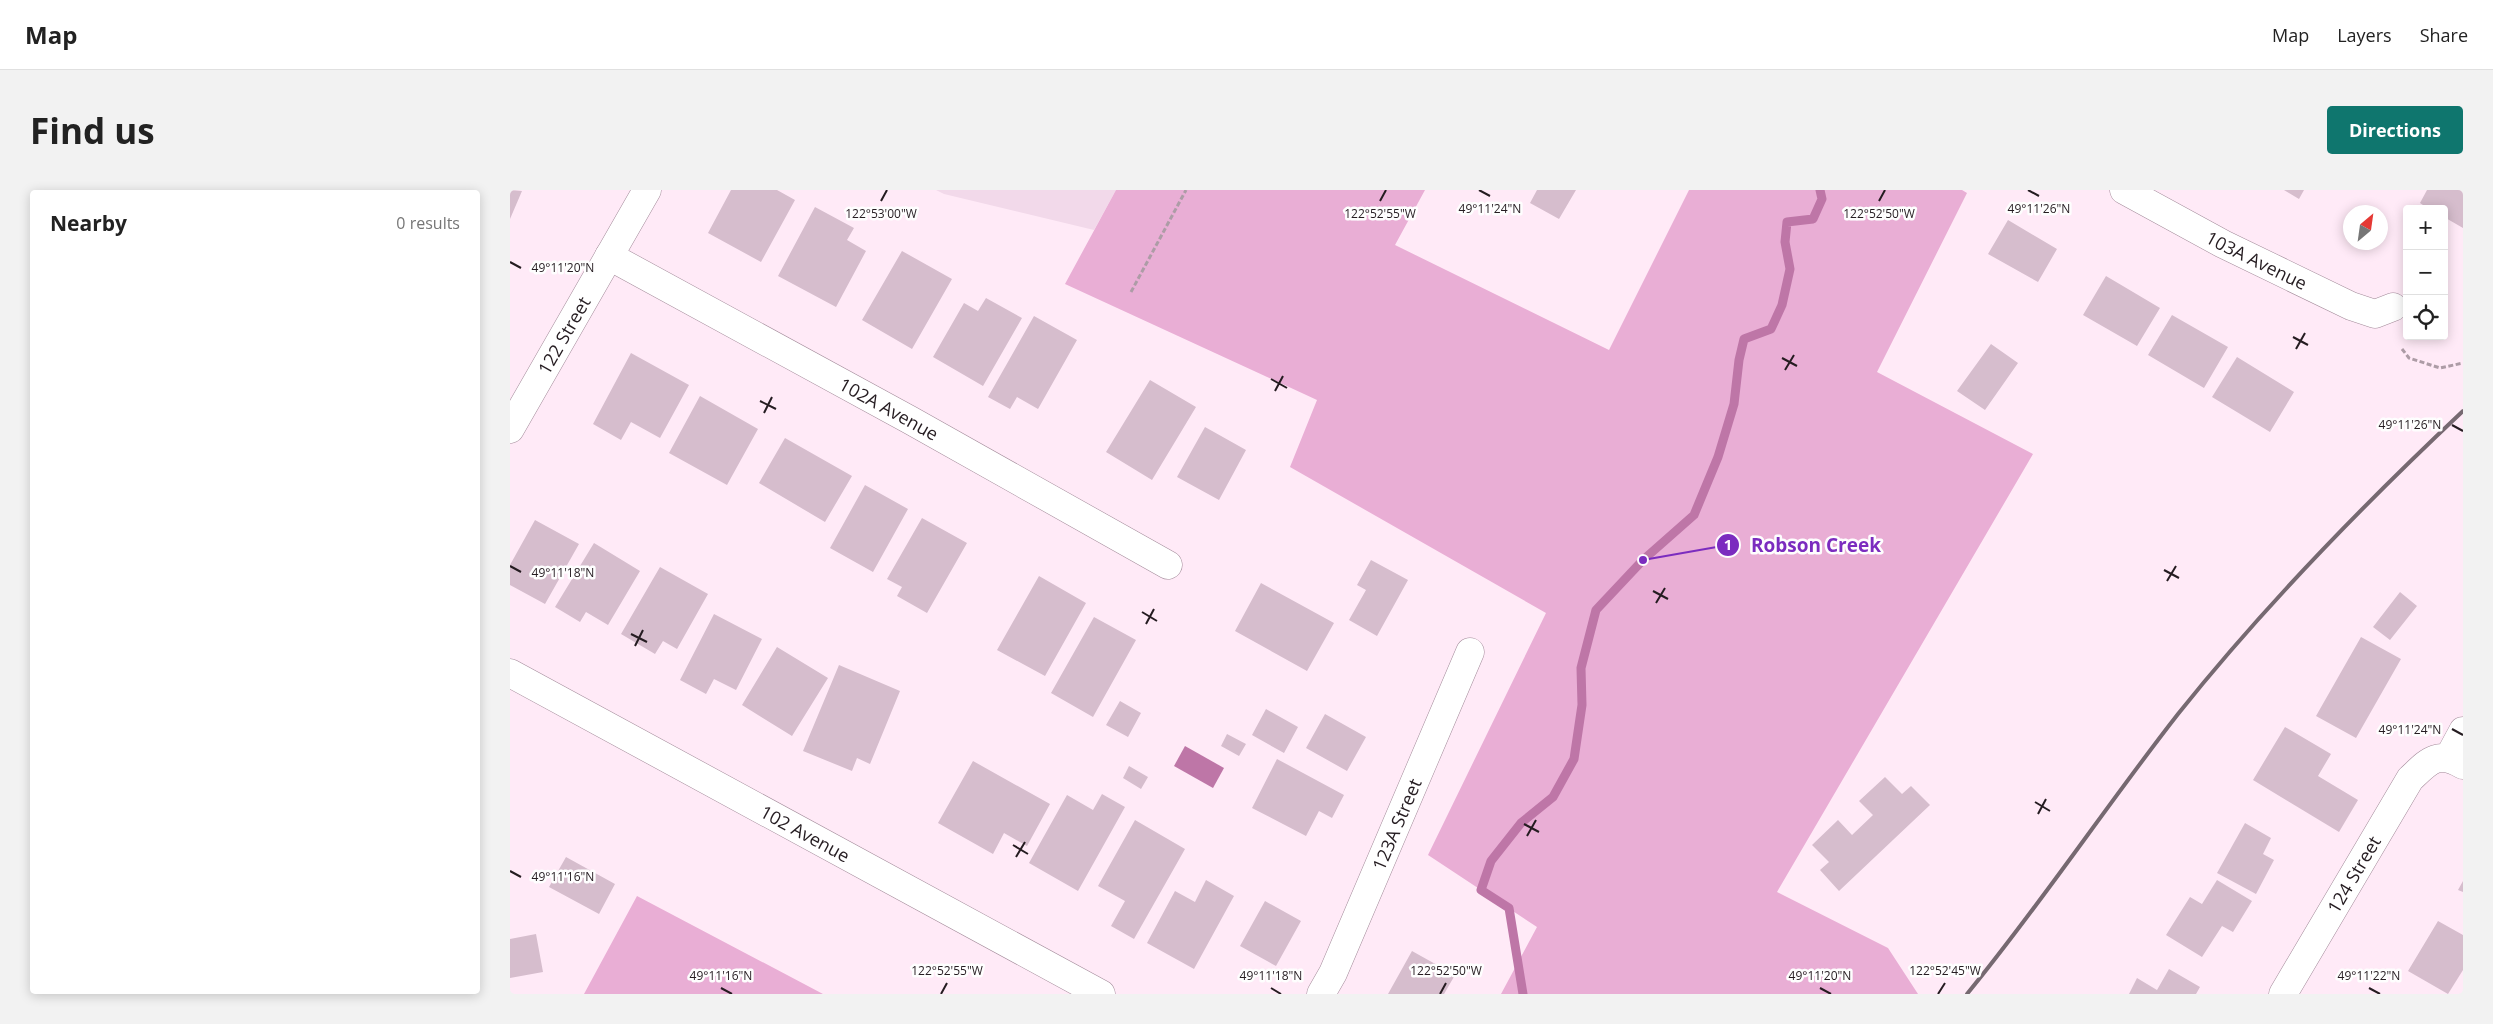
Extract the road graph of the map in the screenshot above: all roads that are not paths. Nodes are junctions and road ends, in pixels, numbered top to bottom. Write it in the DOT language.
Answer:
graph roads {
  1 [pos="647,190"];
  2 [pos="2124,190"];
  3 [pos="609,256"];
  4 [pos="2393,307"];
  5 [pos="510,429"];
  6 [pos="1168,566"];
  7 [pos="1470,652"];
  8 [pos="510,673"];
  9 [pos="2463,731"];
  10 [pos="2448,760"];
  11 [pos="1101,994"];
  12 [pos="1321,994"];
  13 [pos="2283,994"];
  1 -- 3 [label="street, 122 Street"];
  2 -- 4 [label="street, 103A Avenue"];
  3 -- 5 [label="street, 122 Street"];
  3 -- 6 [label="street, 102A Avenue"];
  7 -- 12 [label="street, 123A Street"];
  8 -- 11 [label="street, 102 Avenue"];
  9 -- 10 [label="street, 124 Street"];
  10 -- 13 [label="street, 124 Street"];
}
